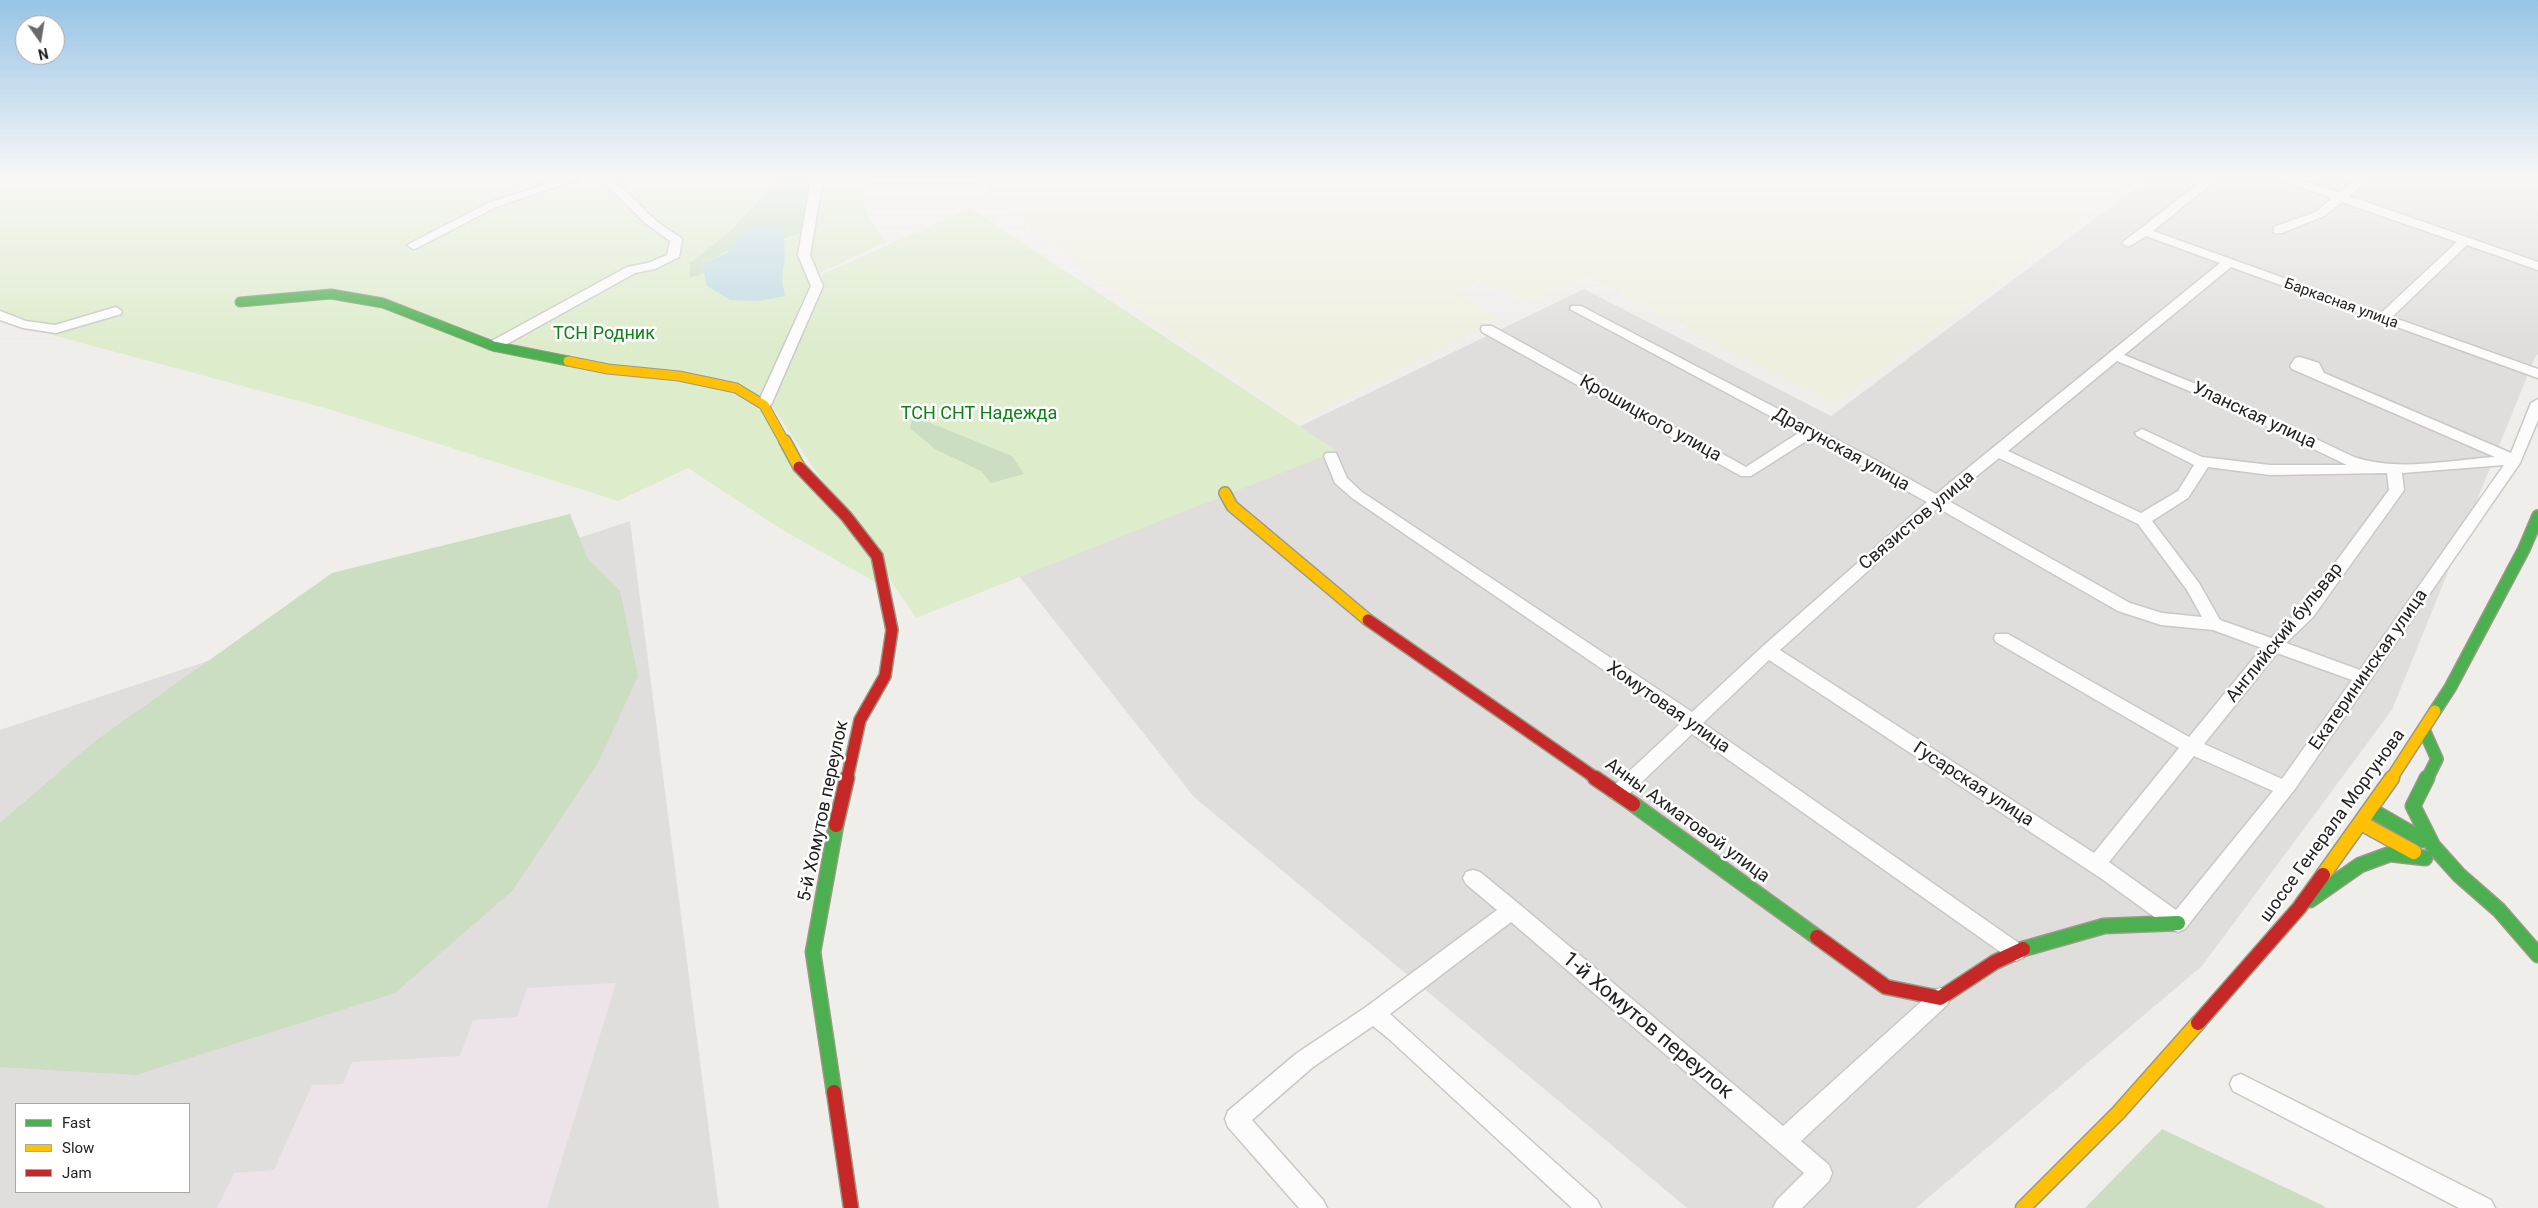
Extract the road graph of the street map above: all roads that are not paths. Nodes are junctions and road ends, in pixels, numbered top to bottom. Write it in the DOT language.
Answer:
graph roads {
  1 [pos="432,235"];
  2 [pos="669,235"];
  3 [pos="807,235"];
  4 [pos="2140,235"];
  5 [pos="2154,235"];
  6 [pos="2453,235"];
  7 [pos="2466,240"];
  8 [pos="2128,243"];
  9 [pos="413,245"];
  10 [pos="2228,263"];
  11 [pos="2538,266"];
  12 [pos="240,302"];
  13 [pos="1576,309"];
  14 [pos="116,311"];
  15 [pos="0,315"];
  16 [pos="2382,318"];
  17 [pos="1488,329"];
  18 [pos="493,346"];
  19 [pos="2116,356"];
  20 [pos="2318,374"];
  21 [pos="2538,374"];
  22 [pos="2538,403"];
  23 [pos="764,404"];
  24 [pos="1810,432"];
  25 [pos="2142,433"];
  26 [pos="2000,452"];
  27 [pos="1331,456"];
  28 [pos="2516,460"];
  29 [pos="2199,462"];
  30 [pos="2372,468"];
  31 [pos="2394,469"];
  32 [pos="1225,492"];
  33 [pos="1936,502"];
  34 [pos="2538,516"];
  35 [pos="2143,520"];
  36 [pos="2214,624"];
  37 [pos="2002,638"];
  38 [pos="2274,645"];
  39 [pos="1768,651"];
  40 [pos="2364,678"];
  41 [pos="1692,724"];
  42 [pos="2424,730"];
  43 [pos="2192,747"];
  44 [pos="2285,788"];
  45 [pos="1618,793"];
  46 [pos="2371,810"];
  47 [pos="2361,823"];
  48 [pos="2433,846"];
  49 [pos="2425,858"];
  50 [pos="2095,864"];
  51 [pos="2460,875"];
  52 [pos="1474,878"];
  53 [pos="2299,908"];
  54 [pos="1512,910"];
  55 [pos="2178,923"];
  56 [pos="2016,952"];
  57 [pos="2538,955"];
  58 [pos="1940,998"];
  59 [pos="1373,1014"];
  60 [pos="2241,1084"];
  61 [pos="1784,1141"];
  62 [pos="851,1208"];
  63 [pos="1315,1208"];
  64 [pos="1589,1208"];
  65 [pos="1785,1208"];
  66 [pos="2023,1208"];
  67 [pos="2483,1208"];
  1 -- 9 [label="street"];
  2 -- 18 [label="street"];
  3 -- 23 [label="street"];
  4 -- 8 [label="street"];
  5 -- 10 [label="street, Баркасная улица"];
  6 -- 7 [label="street"];
  7 -- 11 [label="street"];
  7 -- 16 [label="street"];
  10 -- 16 [label="street, Баркасная улица"];
  10 -- 19 [label="street, Связистов улица"];
  12 -- 18 [label="street"];
  13 -- 24 [label="street, Драгунская улица"];
  14 -- 15 [label="street"];
  16 -- 21 [label="street, Баркасная улица"];
  17 -- 24 [label="street, Крошицкого улица"];
  18 -- 23 [label="street"];
  19 -- 26 [label="street, Связистов улица"];
  19 -- 30 [label="street, Уланская улица"];
  20 -- 28 [label="street"];
  22 -- 28 [label="street, Екатерининская улица"];
  23 -- 62 [label="street, 5-й Хомутов переулок"];
  24 -- 33 [label="street, Драгунская улица"];
  25 -- 29 [label="street"];
  26 -- 33 [label="street, Связистов улица"];
  26 -- 35 [label="street"];
  27 -- 41 [label="street, Хомутовая улица"];
  28 -- 31 [label="street"];
  28 -- 40 [label="street, Екатерининская улица"];
  29 -- 30 [label="street"];
  29 -- 35 [label="street"];
  30 -- 31 [label="street, Уланская улица"];
  31 -- 38 [label="street, Английский бульвар"];
  32 -- 45 [label="street, Анны Ахматовой улица"];
  33 -- 36 [label="street, Драгунская улица"];
  33 -- 39 [label="street, Связистов улица"];
  34 -- 42 [label="street, шоссе Генерала Моргунова"];
  35 -- 36 [label="street"];
  36 -- 38 [label="street, Драгунская улица"];
  37 -- 43 [label="street"];
  38 -- 40 [label="street, Драгунская улица"];
  38 -- 43 [label="street, Английский бульвар"];
  39 -- 41 [label="street, Связистов улица"];
  39 -- 50 [label="street, Гусарская улица"];
  40 -- 44 [label="street, Екатерининская улица"];
  41 -- 45 [label="street, Связистов улица"];
  41 -- 56 [label="street, Хомутовая улица"];
  42 -- 46 [label="street, шоссе Генерала Моргунова"];
  42 -- 48 [label="street"];
  43 -- 44 [label="street"];
  43 -- 50 [label="street, Английский бульвар"];
  44 -- 55 [label="street, Екатерининская улица"];
  45 -- 58 [label="street, Анны Ахматовой улица"];
  46 -- 47 [label="street, шоссе Генерала Моргунова"];
  46 -- 48 [label="street"];
  47 -- 49 [label="street"];
  47 -- 53 [label="street, шоссе Генерала Моргунова"];
  48 -- 51 [label="street"];
  49 -- 51 [label="street"];
  49 -- 53 [label="street"];
  50 -- 55 [label="street, Гусарская улица"];
  51 -- 57 [label="street"];
  52 -- 54 [label="street, 1-й Хомутов переулок"];
  53 -- 66 [label="street, шоссе Генерала Моргунова"];
  54 -- 59 [label="street"];
  54 -- 61 [label="street, 1-й Хомутов переулок"];
  55 -- 56 [label="street"];
  56 -- 58 [label="street"];
  58 -- 61 [label="street"];
  59 -- 63 [label="street"];
  59 -- 64 [label="street"];
  60 -- 67 [label="street"];
  61 -- 65 [label="street, 1-й Хомутов переулок"];
}
